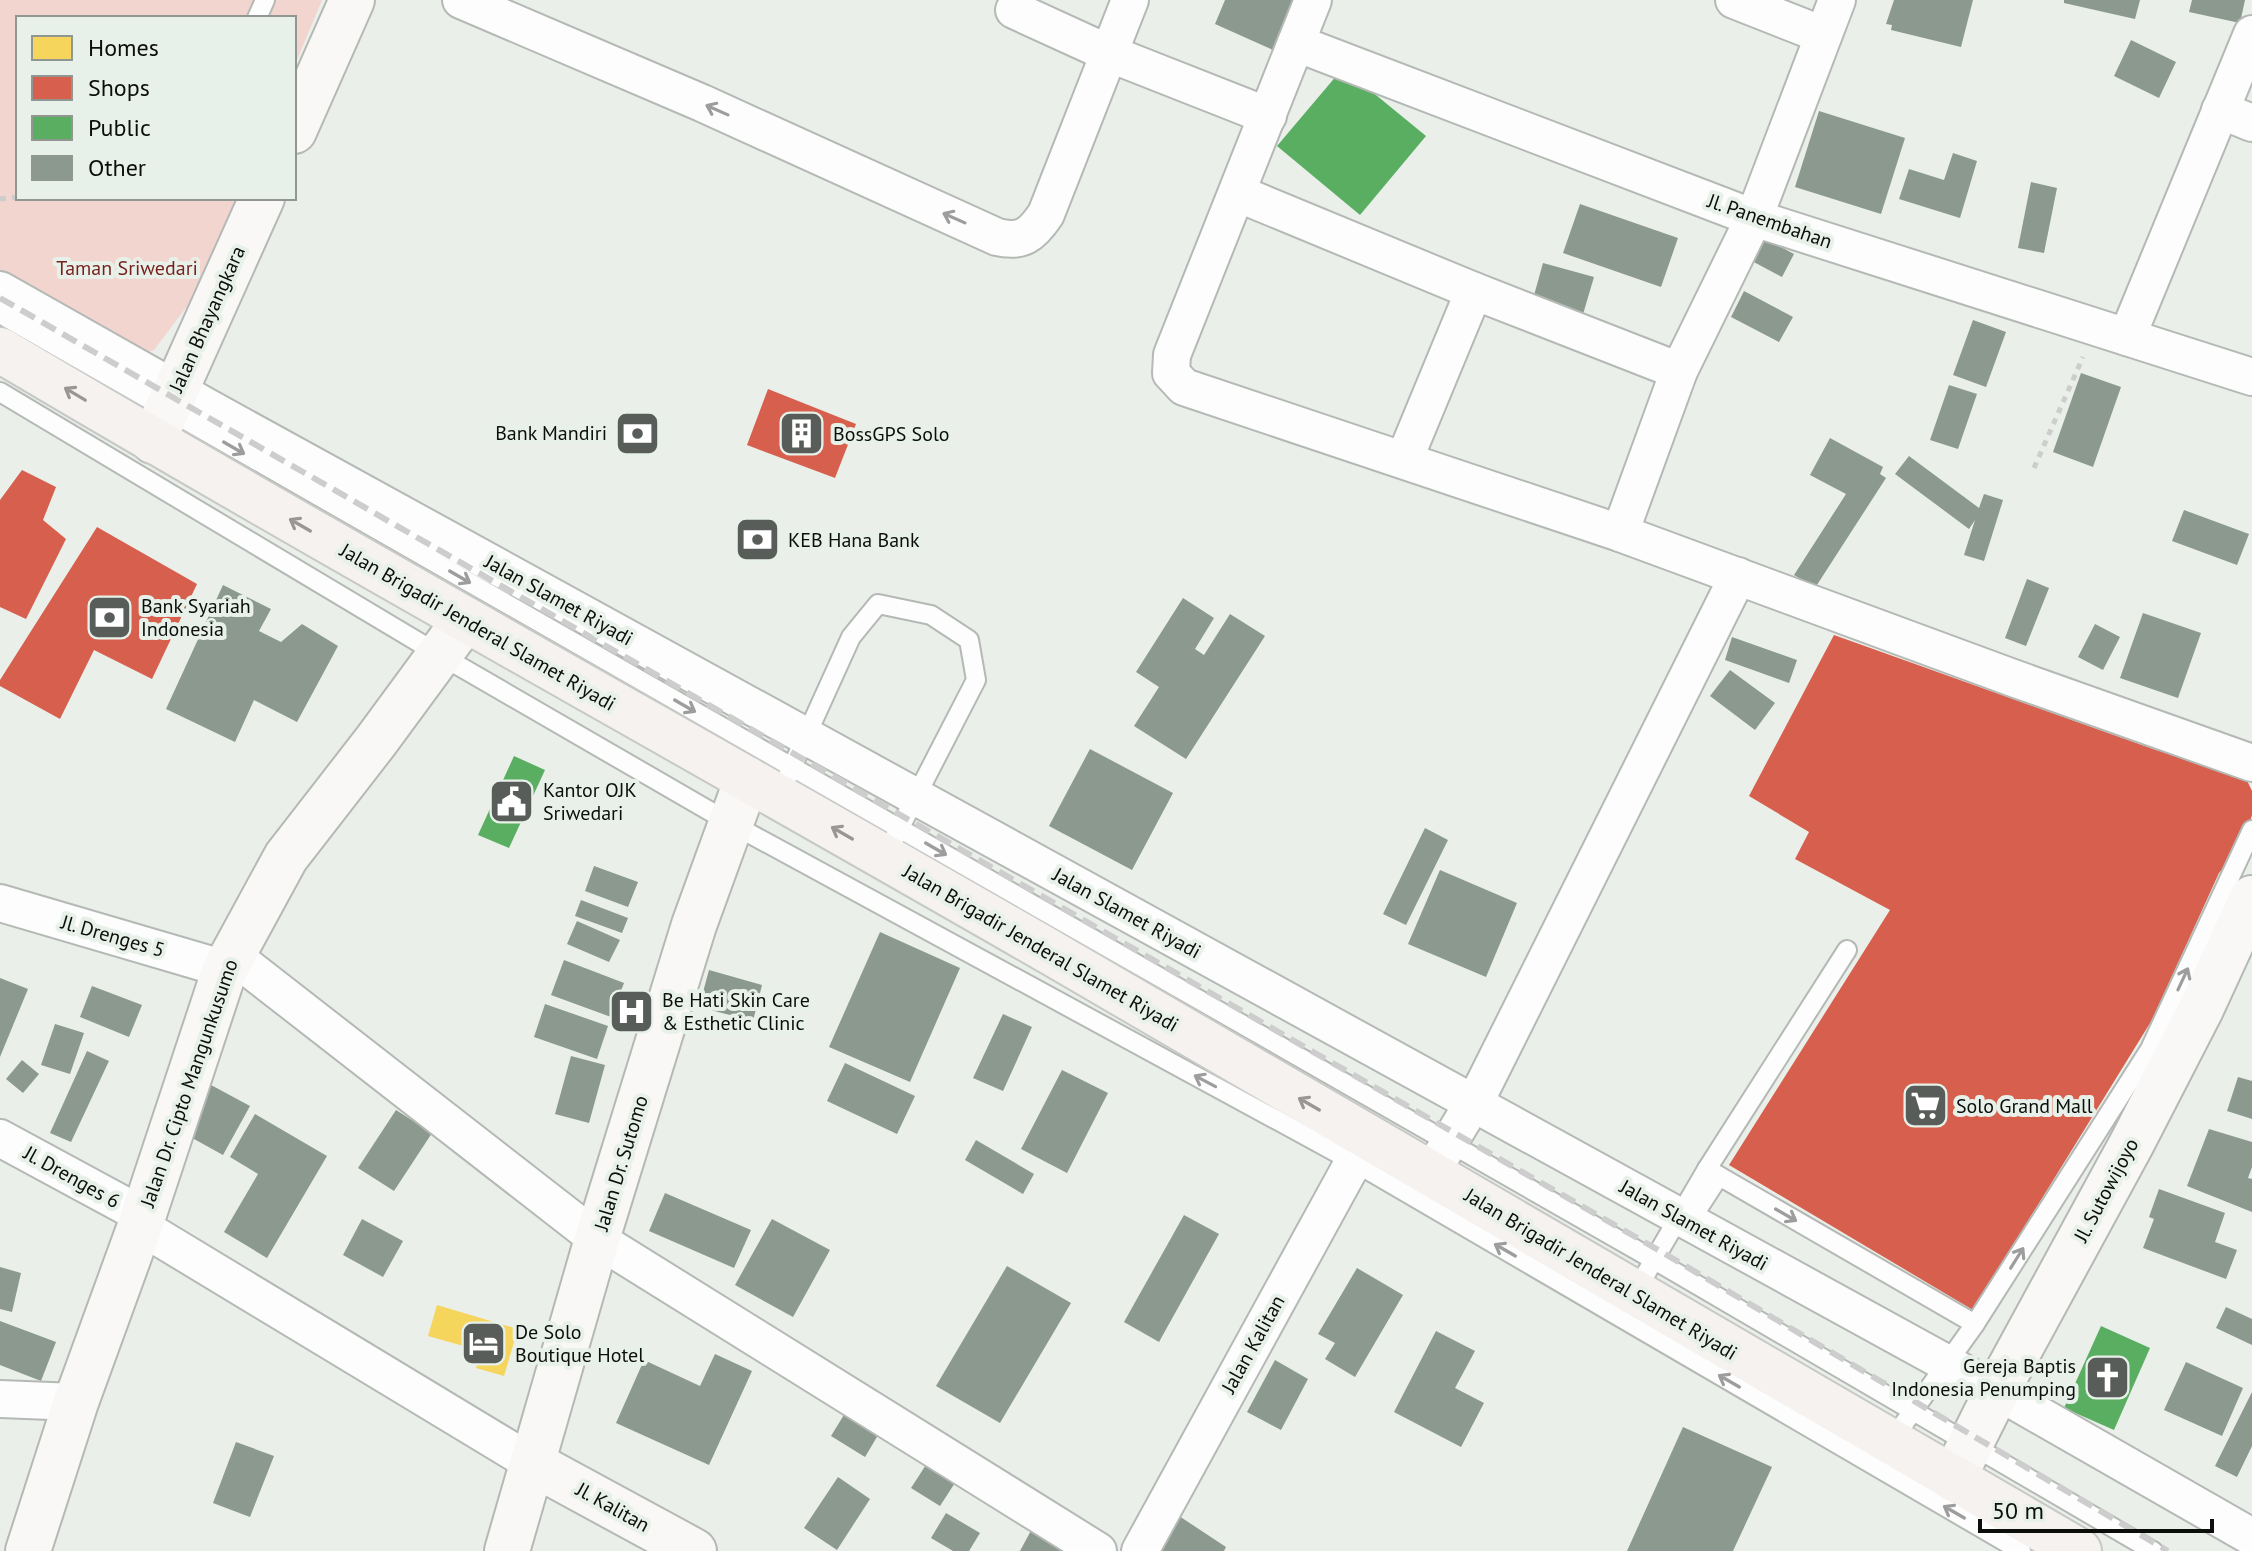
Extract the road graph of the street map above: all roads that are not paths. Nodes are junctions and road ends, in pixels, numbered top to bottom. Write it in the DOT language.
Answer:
graph roads {
  1 [pos="352,0"];
  2 [pos="461,0"];
  3 [pos="1130,0"];
  4 [pos="1313,0"];
  5 [pos="1734,0"];
  6 [pos="1837,0"];
  7 [pos="1014,10"];
  8 [pos="2252,34"];
  9 [pos="1823,35"];
  10 [pos="1296,43"];
  11 [pos="1108,53"];
  12 [pos="1268,116"];
  13 [pos="2236,117"];
  14 [pos="296,126"];
  15 [pos="1237,193"];
  16 [pos="261,200"];
  17 [pos="1754,218"];
  18 [pos="0,290"];
  19 [pos="1474,291"];
  20 [pos="0,314"];
  21 [pos="2112,332"];
  22 [pos="0,350"];
  23 [pos="1679,371"];
  24 [pos="2252,377"];
  25 [pos="0,392"];
  26 [pos="165,413"];
  27 [pos="1404,460"];
  28 [pos="1620,533"];
  29 [pos="1738,576"];
  30 [pos="465,620"];
  31 [pos="440,655"];
  32 [pos="2252,763"];
  33 [pos="781,770"];
  34 [pos="915,795"];
  35 [pos="732,824"];
  36 [pos="2252,830"];
  37 [pos="892,843"];
  38 [pos="2252,898"];
  39 [pos="0,903"];
  40 [pos="1847,950"];
  41 [pos="229,962"];
  42 [pos="1473,1104"];
  43 [pos="0,1138"];
  44 [pos="1361,1150"];
  45 [pos="1440,1158"];
  46 [pos="1713,1172"];
  47 [pos="1684,1220"];
  48 [pos="142,1221"];
  49 [pos="597,1239"];
  50 [pos="1648,1280"];
  51 [pos="1975,1324"];
  52 [pos="1945,1363"];
  53 [pos="1997,1391"];
  54 [pos="0,1399"];
  55 [pos="76,1402"];
  56 [pos="1901,1427"];
  57 [pos="1962,1461"];
  58 [pos="532,1463"];
  59 [pos="2252,1537"];
  60 [pos="28,1551"];
  61 [pos="507,1551"];
  62 [pos="694,1551"];
  63 [pos="1098,1551"];
  64 [pos="1140,1551"];
  65 [pos="2021,1551"];
  66 [pos="2079,1551"];
  67 [pos="2153,1551"];
  1 -- 14 [label="main road"];
  11 -- 2 [label="street, one-way"];
  3 -- 11 [label="street"];
  4 -- 10 [label="street"];
  5 -- 9 [label="street"];
  6 -- 9 [label="street"];
  7 -- 11 [label="street"];
  8 -- 13 [label="street"];
  9 -- 17 [label="street"];
  10 -- 12 [label="street"];
  10 -- 17 [label="street, Jl. Panembahan"];
  11 -- 12 [label="street"];
  12 -- 15 [label="street"];
  13 -- 21 [label="street"];
  15 -- 19 [label="street"];
  15 -- 27 [label="street"];
  16 -- 26 [label="main road, Jalan Bhayangkara"];
  17 -- 21 [label="street, Jl. Panembahan"];
  17 -- 23 [label="street"];
  18 -- 26 [label="street, Jalan Slamet Riyadi"];
  19 -- 23 [label="street"];
  19 -- 27 [label="street"];
  20 -- 26 [label="lane"];
  21 -- 24 [label="street, Jl. Panembahan"];
  26 -- 22 [label="main road, Jalan Brigadir Jenderal Slamet Riyadi, one-way"];
  23 -- 28 [label="street"];
  25 -- 31 [label="lane"];
  30 -- 26 [label="main road, Jalan Brigadir Jenderal Slamet Riyadi, one-way"];
  26 -- 33 [label="street, Jalan Slamet Riyadi"];
  27 -- 28 [label="street"];
  28 -- 29 [label="street"];
  29 -- 32 [label="street"];
  29 -- 42 [label="street"];
  30 -- 31 [label="main road, Jalan Dr. Cipto Mangunkusumo"];
  30 -- 33 [label="main road, Jalan Brigadir Jenderal Slamet Riyadi"];
  31 -- 35 [label="lane"];
  31 -- 41 [label="main road, Jalan Dr. Cipto Mangunkusumo"];
  33 -- 34 [label="street, Jalan Slamet Riyadi"];
  33 -- 34 [label="lane"];
  33 -- 35 [label="main road, Jalan Dr. Sutomo"];
  33 -- 37 [label="main road, Jalan Brigadir Jenderal Slamet Riyadi"];
  34 -- 37 [label="lane"];
  34 -- 42 [label="street, Jalan Slamet Riyadi"];
  44 -- 35 [label="lane, one-way"];
  35 -- 49 [label="main road, Jalan Dr. Sutomo"];
  51 -- 36 [label="lane, one-way"];
  44 -- 37 [label="main road, Jalan Brigadir Jenderal Slamet Riyadi, one-way"];
  37 -- 45 [label="lane, one-way"];
  38 -- 53 [label="main road, Jl. Sutowijoyo"];
  39 -- 41 [label="street, Jl. Drenges 5"];
  40 -- 46 [label="lane"];
  41 -- 48 [label="main road, Jalan Dr. Cipto Mangunkusumo"];
  41 -- 49 [label="street"];
  42 -- 45 [label="street"];
  42 -- 47 [label="street, Jalan Slamet Riyadi"];
  43 -- 48 [label="street, Jl. Drenges 6"];
  44 -- 45 [label="main road, Jalan Brigadir Jenderal Slamet Riyadi"];
  44 -- 64 [label="street, Jalan Kalitan"];
  65 -- 44 [label="lane, one-way"];
  45 -- 50 [label="main road, Jalan Brigadir Jenderal Slamet Riyadi"];
  46 -- 47 [label="lane"];
  46 -- 51 [label="lane, one-way"];
  47 -- 50 [label="lane"];
  47 -- 52 [label="street, Jalan Slamet Riyadi"];
  48 -- 55 [label="main road, Jalan Dr. Cipto Mangunkusumo"];
  48 -- 58 [label="street, Jl. Drenges 6"];
  49 -- 58 [label="main road, Jalan Dr. Sutomo"];
  49 -- 63 [label="street"];
  50 -- 56 [label="main road, Jalan Brigadir Jenderal Slamet Riyadi"];
  51 -- 52 [label="lane"];
  52 -- 53 [label="street, Jalan Slamet Riyadi"];
  52 -- 56 [label="lane"];
  53 -- 57 [label="main road, Jl. Sutowijoyo"];
  53 -- 59 [label="street, Jalan Slamet Riyadi"];
  54 -- 55 [label="street"];
  55 -- 60 [label="main road, Jalan Dr. Cipto Mangunkusumo"];
  56 -- 57 [label="main road, Jalan Brigadir Jenderal Slamet Riyadi"];
  57 -- 66 [label="main road, Jalan Brigadir Jenderal Slamet Riyadi"];
  57 -- 67 [label="lane"];
  58 -- 61 [label="main road, Jalan Dr. Sutomo"];
  58 -- 62 [label="main road, Jl. Kalitan"];
}
